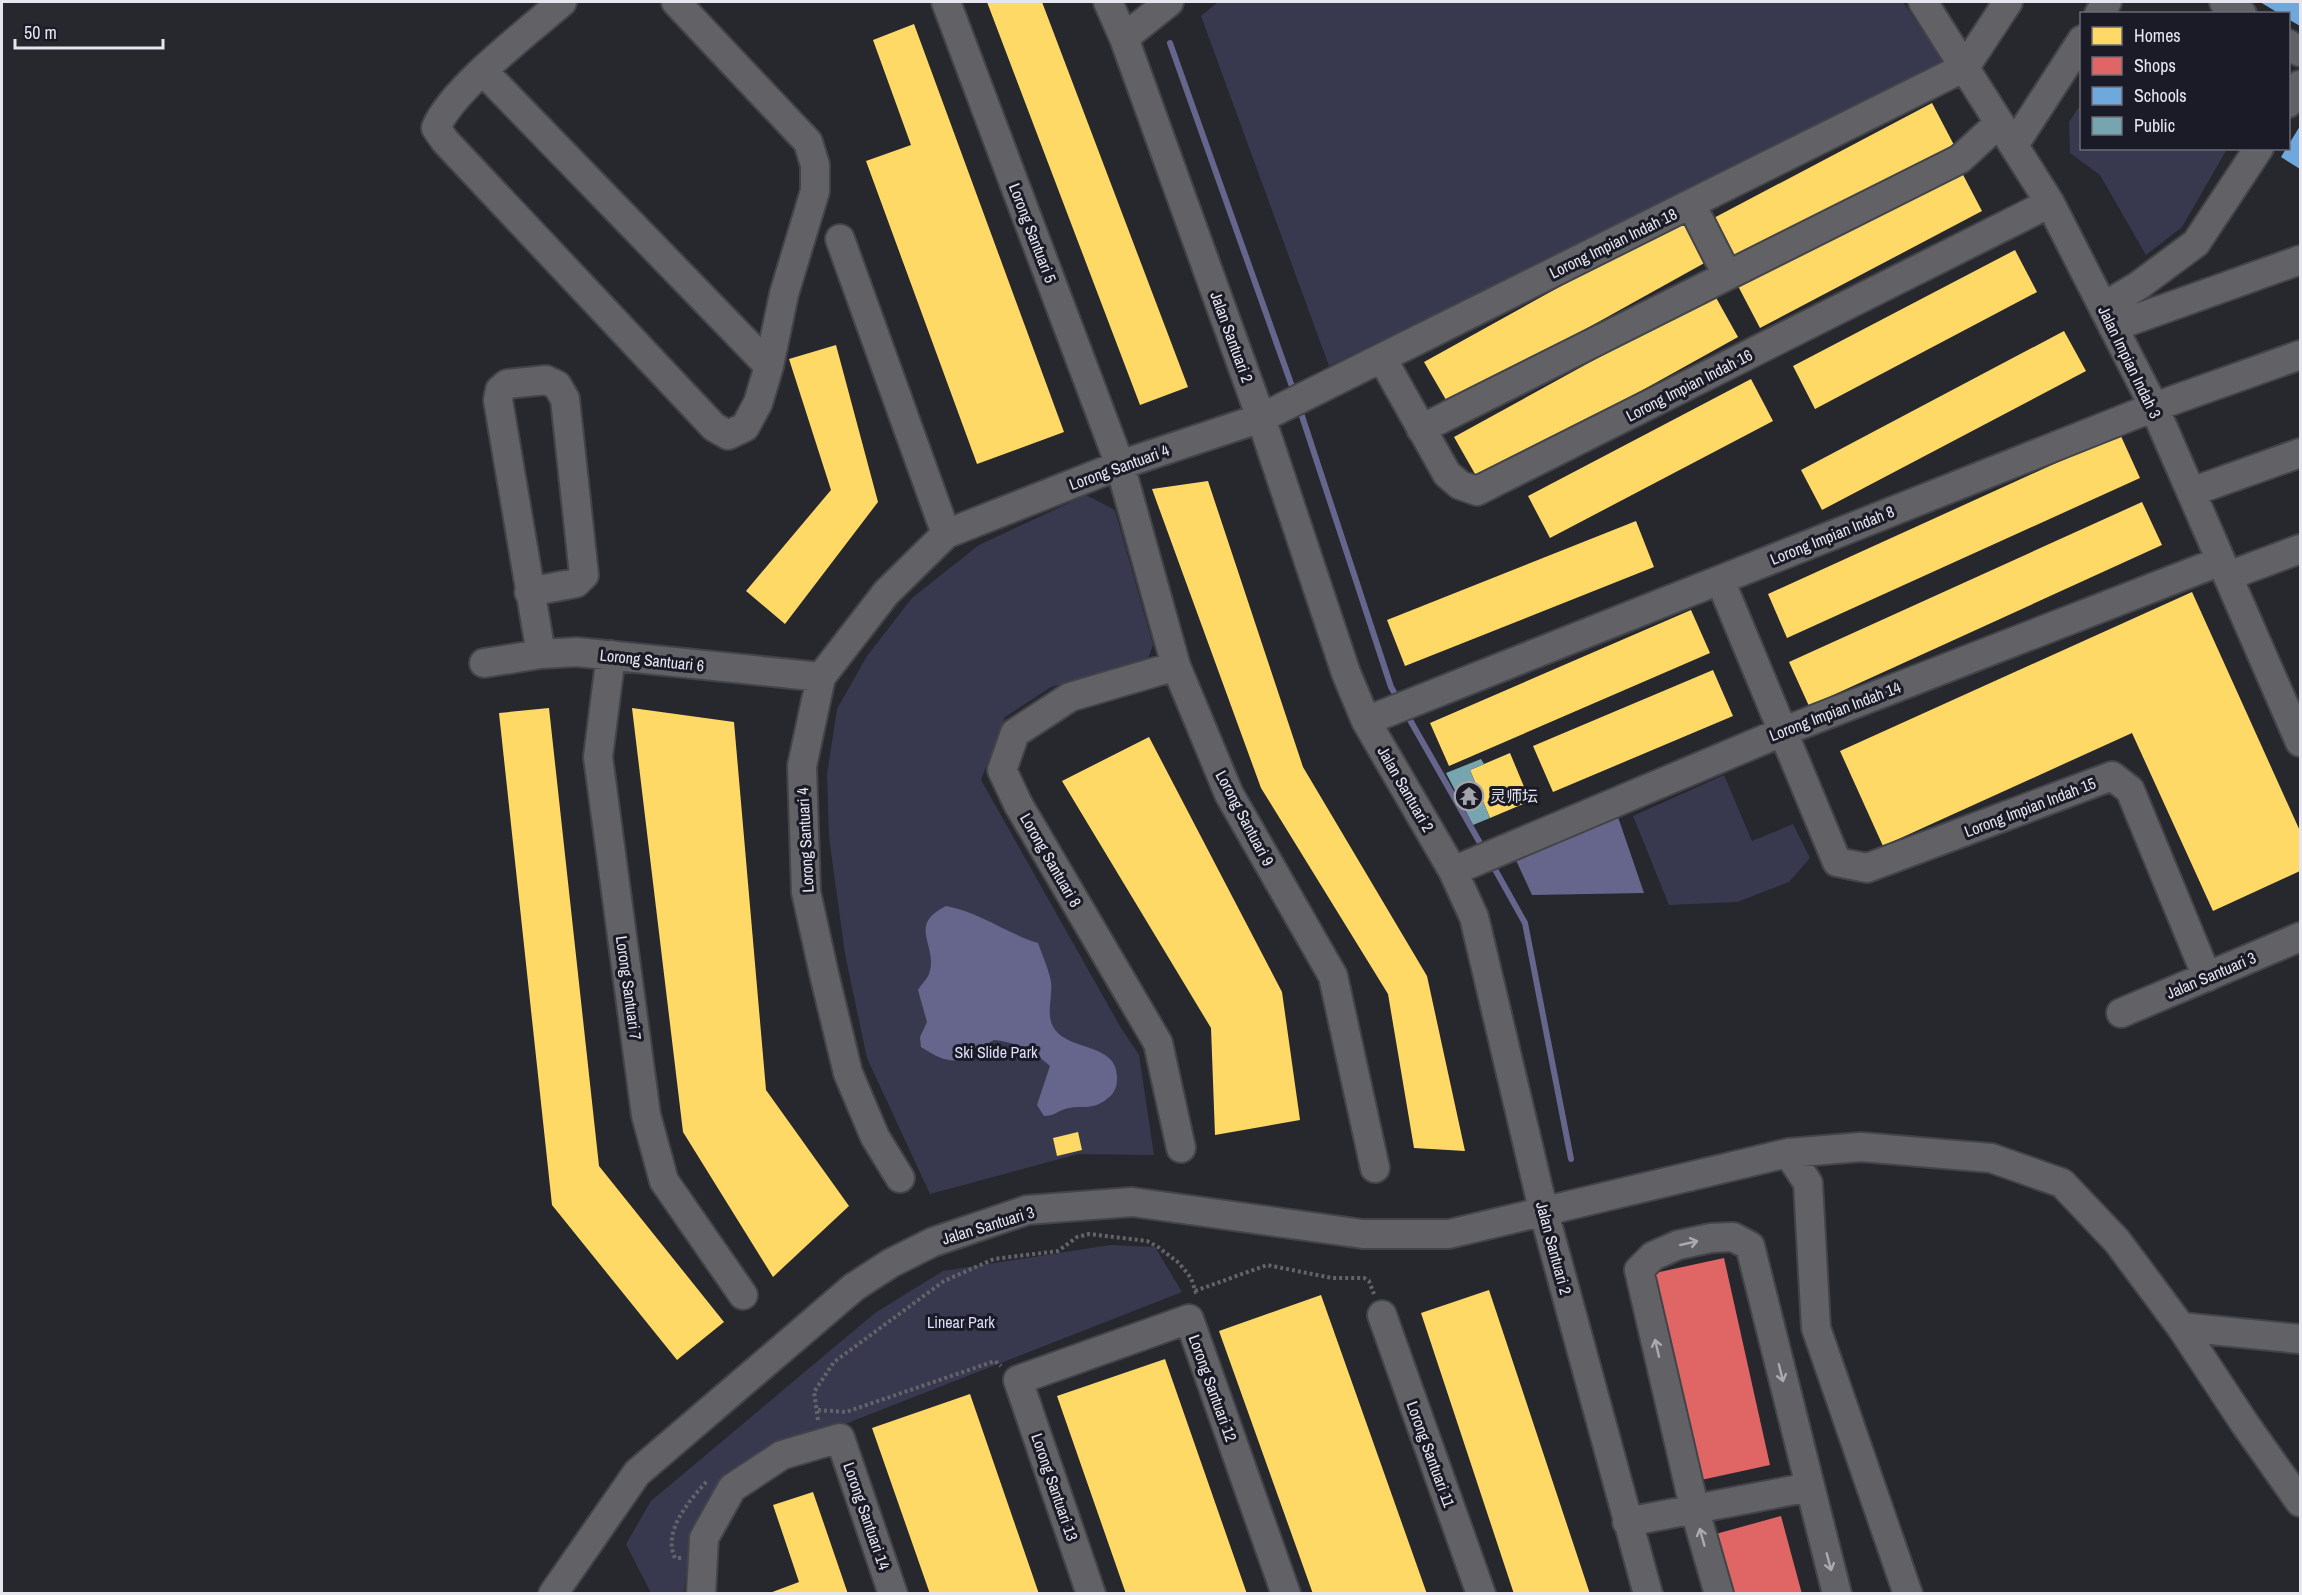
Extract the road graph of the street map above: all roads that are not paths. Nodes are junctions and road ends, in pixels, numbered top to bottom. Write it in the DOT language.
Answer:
graph roads {
  1 [pos="562,2"];
  2 [pos="676,2"];
  3 [pos="946,2"];
  4 [pos="1108,2"];
  5 [pos="1169,2"];
  6 [pos="1923,2"];
  7 [pos="2008,2"];
  8 [pos="2224,2"];
  9 [pos="2239,12"];
  10 [pos="1124,38"];
  11 [pos="2080,43"];
  12 [pos="1965,67"];
  13 [pos="483,71"];
  14 [pos="2301,85"];
  15 [pos="2290,102"];
  16 [pos="2007,134"];
  17 [pos="2258,150"];
  18 [pos="2050,203"];
  19 [pos="1691,204"];
  20 [pos="840,239"];
  21 [pos="2301,260"];
  22 [pos="1727,275"];
  23 [pos="2108,317"];
  24 [pos="2301,355"];
  25 [pos="1382,358"];
  26 [pos="769,366"];
  27 [pos="1243,368"];
  28 [pos="2154,407"];
  29 [pos="1261,418"];
  30 [pos="1421,429"];
  31 [pos="1224,430"];
  32 [pos="2301,453"];
  33 [pos="1120,465"];
  34 [pos="1278,466"];
  35 [pos="2191,492"];
  36 [pos="946,534"];
  37 [pos="2301,549"];
  38 [pos="2224,569"];
  39 [pos="1720,580"];
  40 [pos="529,592"];
  41 [pos="541,654"];
  42 [pos="611,655"];
  43 [pos="484,663"];
  44 [pos="1176,666"];
  45 [pos="821,677"];
  46 [pos="1374,718"];
  47 [pos="1782,732"];
  48 [pos="2301,742"];
  49 [pos="1461,868"];
  50 [pos="2301,938"];
  51 [pos="2206,976"];
  52 [pos="2121,1013"];
  53 [pos="1181,1148"];
  54 [pos="1788,1152"];
  55 [pos="1375,1168"];
  56 [pos="900,1178"];
  57 [pos="1543,1209"];
  58 [pos="744,1295"];
  59 [pos="1382,1315"];
  60 [pos="2181,1327"];
  61 [pos="2301,1339"];
  62 [pos="1018,1380"];
  63 [pos="1810,1487"];
  64 [pos="2301,1502"];
  65 [pos="1694,1507"];
  66 [pos="1627,1522"];
  67 [pos="553,1593"];
  68 [pos="701,1593"];
  69 [pos="894,1593"];
  70 [pos="1091,1593"];
  71 [pos="1286,1593"];
  72 [pos="1481,1593"];
  73 [pos="1648,1593"];
  74 [pos="1719,1593"];
  75 [pos="1838,1593"];
  76 [pos="1908,1593"];
  1 -- 13 [label="street"];
  2 -- 26 [label="street"];
  3 -- 33 [label="street, Lorong Santuari 5"];
  4 -- 10 [label="street, Jalan Santuari 2"];
  5 -- 10 [label="street"];
  6 -- 12 [label="street, Jalan Impian Indah 3"];
  7 -- 12 [label="street"];
  8 -- 9 [label="street"];
  10 -- 27 [label="street, Jalan Santuari 2"];
  11 -- 16 [label="street"];
  12 -- 16 [label="street, Jalan Impian Indah 3"];
  12 -- 19 [label="street, Lorong Impian Indah 18"];
  13 -- 26 [label="street"];
  13 -- 26 [label="street"];
  14 -- 15 [label="street"];
  16 -- 18 [label="street, Jalan Impian Indah 3"];
  16 -- 22 [label="street"];
  17 -- 23 [label="street"];
  18 -- 23 [label="street, Jalan Impian Indah 3"];
  18 -- 30 [label="street, Lorong Impian Indah 16"];
  19 -- 22 [label="street"];
  19 -- 25 [label="street, Lorong Impian Indah 18"];
  20 -- 36 [label="street"];
  21 -- 23 [label="street"];
  22 -- 30 [label="street"];
  23 -- 28 [label="street, Jalan Impian Indah 3"];
  24 -- 28 [label="street, Lorong Impian Indah 8"];
  25 -- 29 [label="street, Lorong Impian Indah 18"];
  25 -- 30 [label="street, Lorong Impian Indah 16"];
  27 -- 29 [label="street, Jalan Santuari 2"];
  27 -- 31 [label="street"];
  28 -- 35 [label="street, Jalan Impian Indah 3"];
  28 -- 39 [label="street, Lorong Impian Indah 8"];
  29 -- 31 [label="street, Lorong Santuari 4"];
  29 -- 34 [label="street, Jalan Santuari 2"];
  31 -- 33 [label="street, Lorong Santuari 4"];
  31 -- 34 [label="street"];
  32 -- 35 [label="street"];
  33 -- 36 [label="street, Lorong Santuari 4"];
  33 -- 44 [label="street, Lorong Santuari 9"];
  34 -- 46 [label="street, Jalan Santuari 2"];
  35 -- 38 [label="street, Jalan Impian Indah 3"];
  36 -- 45 [label="street, Lorong Santuari 4"];
  37 -- 38 [label="street, Lorong Impian Indah 14"];
  38 -- 47 [label="street, Lorong Impian Indah 14"];
  38 -- 48 [label="street, Jalan Impian Indah 3"];
  39 -- 46 [label="street, Lorong Impian Indah 8"];
  39 -- 47 [label="street"];
  40 -- 40 [label="street"];
  40 -- 41 [label="street"];
  41 -- 42 [label="street, Lorong Santuari 6"];
  41 -- 43 [label="street, Lorong Santuari 6"];
  42 -- 45 [label="street, Lorong Santuari 6"];
  42 -- 58 [label="street, Lorong Santuari 7"];
  44 -- 53 [label="street, Lorong Santuari 8"];
  44 -- 55 [label="street, Lorong Santuari 9"];
  45 -- 56 [label="street, Lorong Santuari 4"];
  46 -- 49 [label="street, Jalan Santuari 2"];
  47 -- 49 [label="street, Lorong Impian Indah 14"];
  47 -- 51 [label="street, Lorong Impian Indah 15"];
  49 -- 57 [label="street, Jalan Santuari 2"];
  50 -- 51 [label="street, Jalan Santuari 3"];
  51 -- 52 [label="street, Jalan Santuari 3"];
  54 -- 57 [label="street, Jalan Santuari 3"];
  54 -- 60 [label="street, Jalan Santuari 3"];
  54 -- 76 [label="street"];
  57 -- 66 [label="street, Jalan Santuari 2"];
  57 -- 67 [label="street, Jalan Santuari 3"];
  59 -- 72 [label="street, Lorong Santuari 11"];
  60 -- 61 [label="street"];
  60 -- 64 [label="street, Jalan Santuari 3"];
  62 -- 70 [label="street, Lorong Santuari 13"];
  62 -- 71 [label="street, Lorong Santuari 12"];
  63 -- 65 [label="street"];
  65 -- 63 [label="street, one-way"];
  63 -- 75 [label="street, one-way"];
  65 -- 66 [label="street"];
  74 -- 65 [label="street, one-way"];
  66 -- 73 [label="street, Jalan Santuari 2"];
  68 -- 69 [label="street, Lorong Santuari 14"];
}
